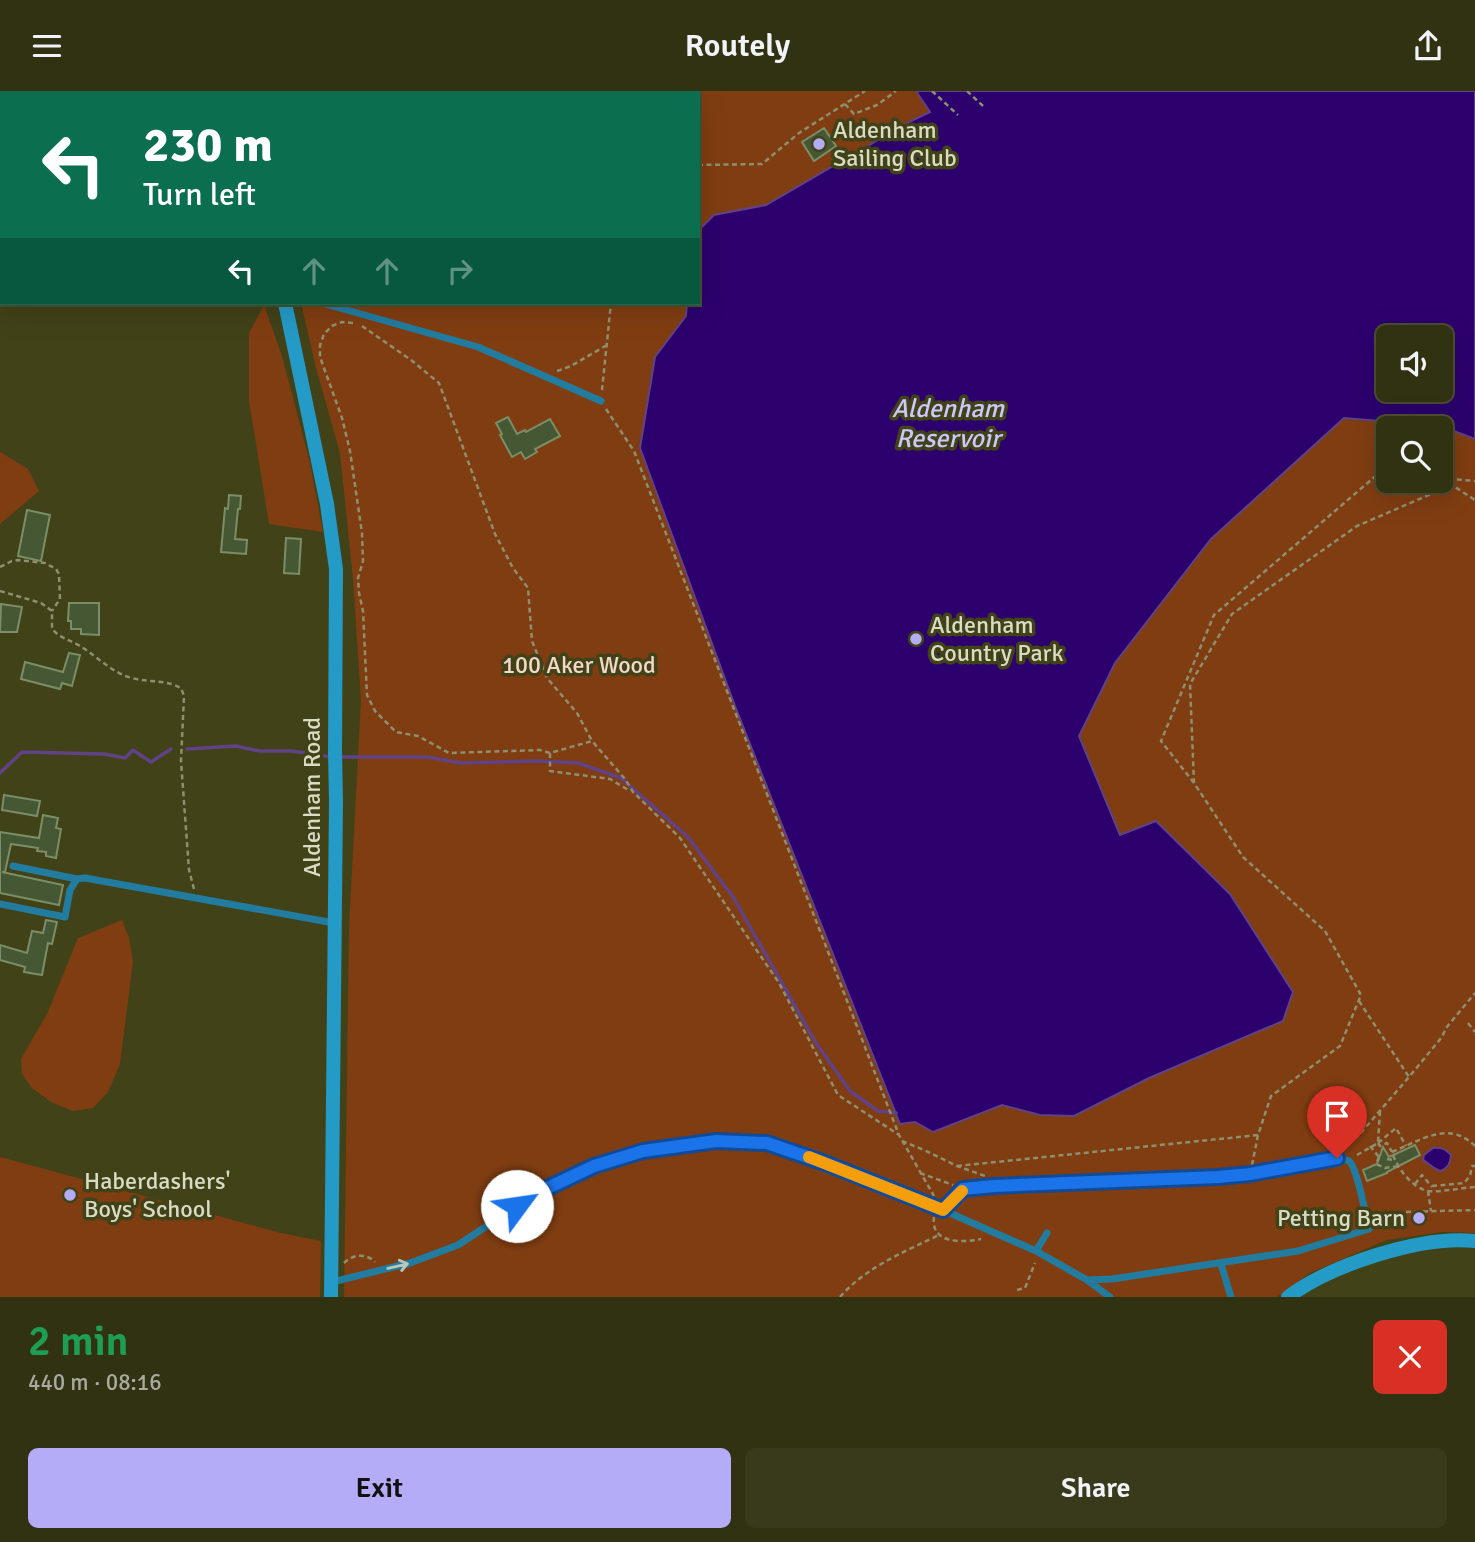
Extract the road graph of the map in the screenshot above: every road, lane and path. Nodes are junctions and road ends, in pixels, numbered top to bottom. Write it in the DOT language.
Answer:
graph roads {
  1 [pos="865,91"];
  2 [pos="896,91"];
  3 [pos="932,91"];
  4 [pos="967,91"];
  5 [pos="845,104"];
  6 [pos="983,106"];
  7 [pos="958,115"];
  8 [pos="700,165"];
  9 [pos="285,305"];
  10 [pos="329,305"];
  11 [pos="611,305"];
  12 [pos="607,345"];
  13 [pos="542,376"];
  14 [pos="601,401"];
  15 [pos="1376,476"];
  16 [pos="1453,479"];
  17 [pos="1475,481"];
  18 [pos="1475,500"];
  19 [pos="0,567"];
  20 [pos="0,591"];
  21 [pos="52,611"];
  22 [pos="592,741"];
  23 [pos="550,756"];
  24 [pos="1194,783"];
  25 [pos="633,792"];
  26 [pos="13,866"];
  27 [pos="77,880"];
  28 [pos="206,901"];
  29 [pos="0,904"];
  30 [pos="334,923"];
  31 [pos="1475,993"];
  32 [pos="1359,1000"];
  33 [pos="1468,1023"];
  34 [pos="1475,1032"];
  35 [pos="1409,1077"];
  36 [pos="1380,1111"];
  37 [pos="899,1135"];
  38 [pos="1258,1135"];
  39 [pos="902,1141"];
  40 [pos="1378,1143"];
  41 [pos="1370,1146"];
  42 [pos="1406,1146"];
  43 [pos="1475,1146"];
  44 [pos="1392,1152"];
  45 [pos="1327,1159"];
  46 [pos="1387,1159"];
  47 [pos="1394,1160"];
  48 [pos="1348,1161"];
  49 [pos="1399,1165"];
  50 [pos="957,1166"];
  51 [pos="1475,1166"];
  52 [pos="920,1173"];
  53 [pos="1250,1174"];
  54 [pos="1475,1179"];
  55 [pos="1415,1185"];
  56 [pos="989,1187"];
  57 [pos="1475,1187"];
  58 [pos="963,1189"];
  59 [pos="1431,1189"];
  60 [pos="940,1209"];
  61 [pos="1475,1210"];
  62 [pos="1430,1211"];
  63 [pos="1406,1212"];
  64 [pos="1047,1233"];
  65 [pos="939,1235"];
  66 [pos="998,1235"];
  67 [pos="1475,1241"];
  68 [pos="1038,1252"];
  69 [pos="1221,1264"];
  70 [pos="381,1270"];
  71 [pos="1087,1280"];
  72 [pos="332,1285"];
  73 [pos="1017,1290"];
  74 [pos="840,1297"];
  75 [pos="1110,1297"];
  76 [pos="1231,1297"];
  77 [pos="1288,1297"];
  1 -- 5 [label="path"];
  2 -- 5 [label="path"];
  3 -- 7 [label="path"];
  4 -- 6 [label="path"];
  5 -- 8 [label="path"];
  9 -- 30 [label="street, Aldenham Road"];
  10 -- 13 [label="lane"];
  11 -- 12 [label="path"];
  12 -- 13 [label="path"];
  12 -- 14 [label="path"];
  13 -- 14 [label="lane"];
  14 -- 37 [label="path"];
  15 -- 24 [label="path"];
  16 -- 17 [label="path"];
  18 -- 24 [label="path"];
  19 -- 21 [label="path"];
  20 -- 21 [label="path"];
  21 -- 28 [label="path"];
  22 -- 23 [label="path"];
  22 -- 23 [label="path"];
  22 -- 25 [label="path"];
  23 -- 25 [label="path"];
  24 -- 32 [label="path"];
  25 -- 37 [label="path"];
  26 -- 27 [label="lane"];
  27 -- 28 [label="lane"];
  27 -- 29 [label="lane"];
  28 -- 30 [label="lane"];
  30 -- 72 [label="street, Aldenham Road"];
  31 -- 35 [label="path"];
  32 -- 35 [label="path"];
  32 -- 38 [label="path"];
  33 -- 34 [label="path"];
  35 -- 36 [label="path"];
  36 -- 40 [label="path"];
  36 -- 45 [label="path"];
  37 -- 39 [label="path"];
  38 -- 50 [label="path"];
  38 -- 53 [label="path"];
  39 -- 50 [label="path"];
  39 -- 52 [label="path"];
  40 -- 41 [label="path"];
  40 -- 42 [label="path"];
  40 -- 44 [label="path"];
  41 -- 48 [label="path"];
  41 -- 49 [label="path"];
  42 -- 43 [label="path"];
  42 -- 44 [label="path"];
  44 -- 47 [label="path"];
  45 -- 48 [label="lane"];
  45 -- 53 [label="lane"];
  46 -- 47 [label="path"];
  47 -- 49 [label="path"];
  48 -- 69 [label="lane"];
  49 -- 55 [label="path"];
  50 -- 56 [label="path"];
  51 -- 59 [label="path"];
  52 -- 58 [label="path"];
  52 -- 60 [label="path"];
  53 -- 56 [label="lane"];
  54 -- 57 [label="path"];
  55 -- 59 [label="path"];
  55 -- 59 [label="path"];
  56 -- 58 [label="lane"];
  57 -- 59 [label="path"];
  58 -- 60 [label="lane"];
  59 -- 62 [label="path"];
  60 -- 65 [label="path"];
  60 -- 66 [label="lane"];
  70 -- 60 [label="lane, one-way"];
  61 -- 62 [label="path"];
  62 -- 63 [label="path"];
  64 -- 68 [label="lane"];
  65 -- 66 [label="path"];
  65 -- 74 [label="path"];
  66 -- 68 [label="lane"];
  67 -- 77 [label="street"];
  68 -- 71 [label="lane"];
  68 -- 73 [label="path"];
  69 -- 71 [label="lane"];
  69 -- 76 [label="lane"];
  70 -- 72 [label="lane"];
  70 -- 72 [label="path"];
  71 -- 75 [label="lane"];
}
